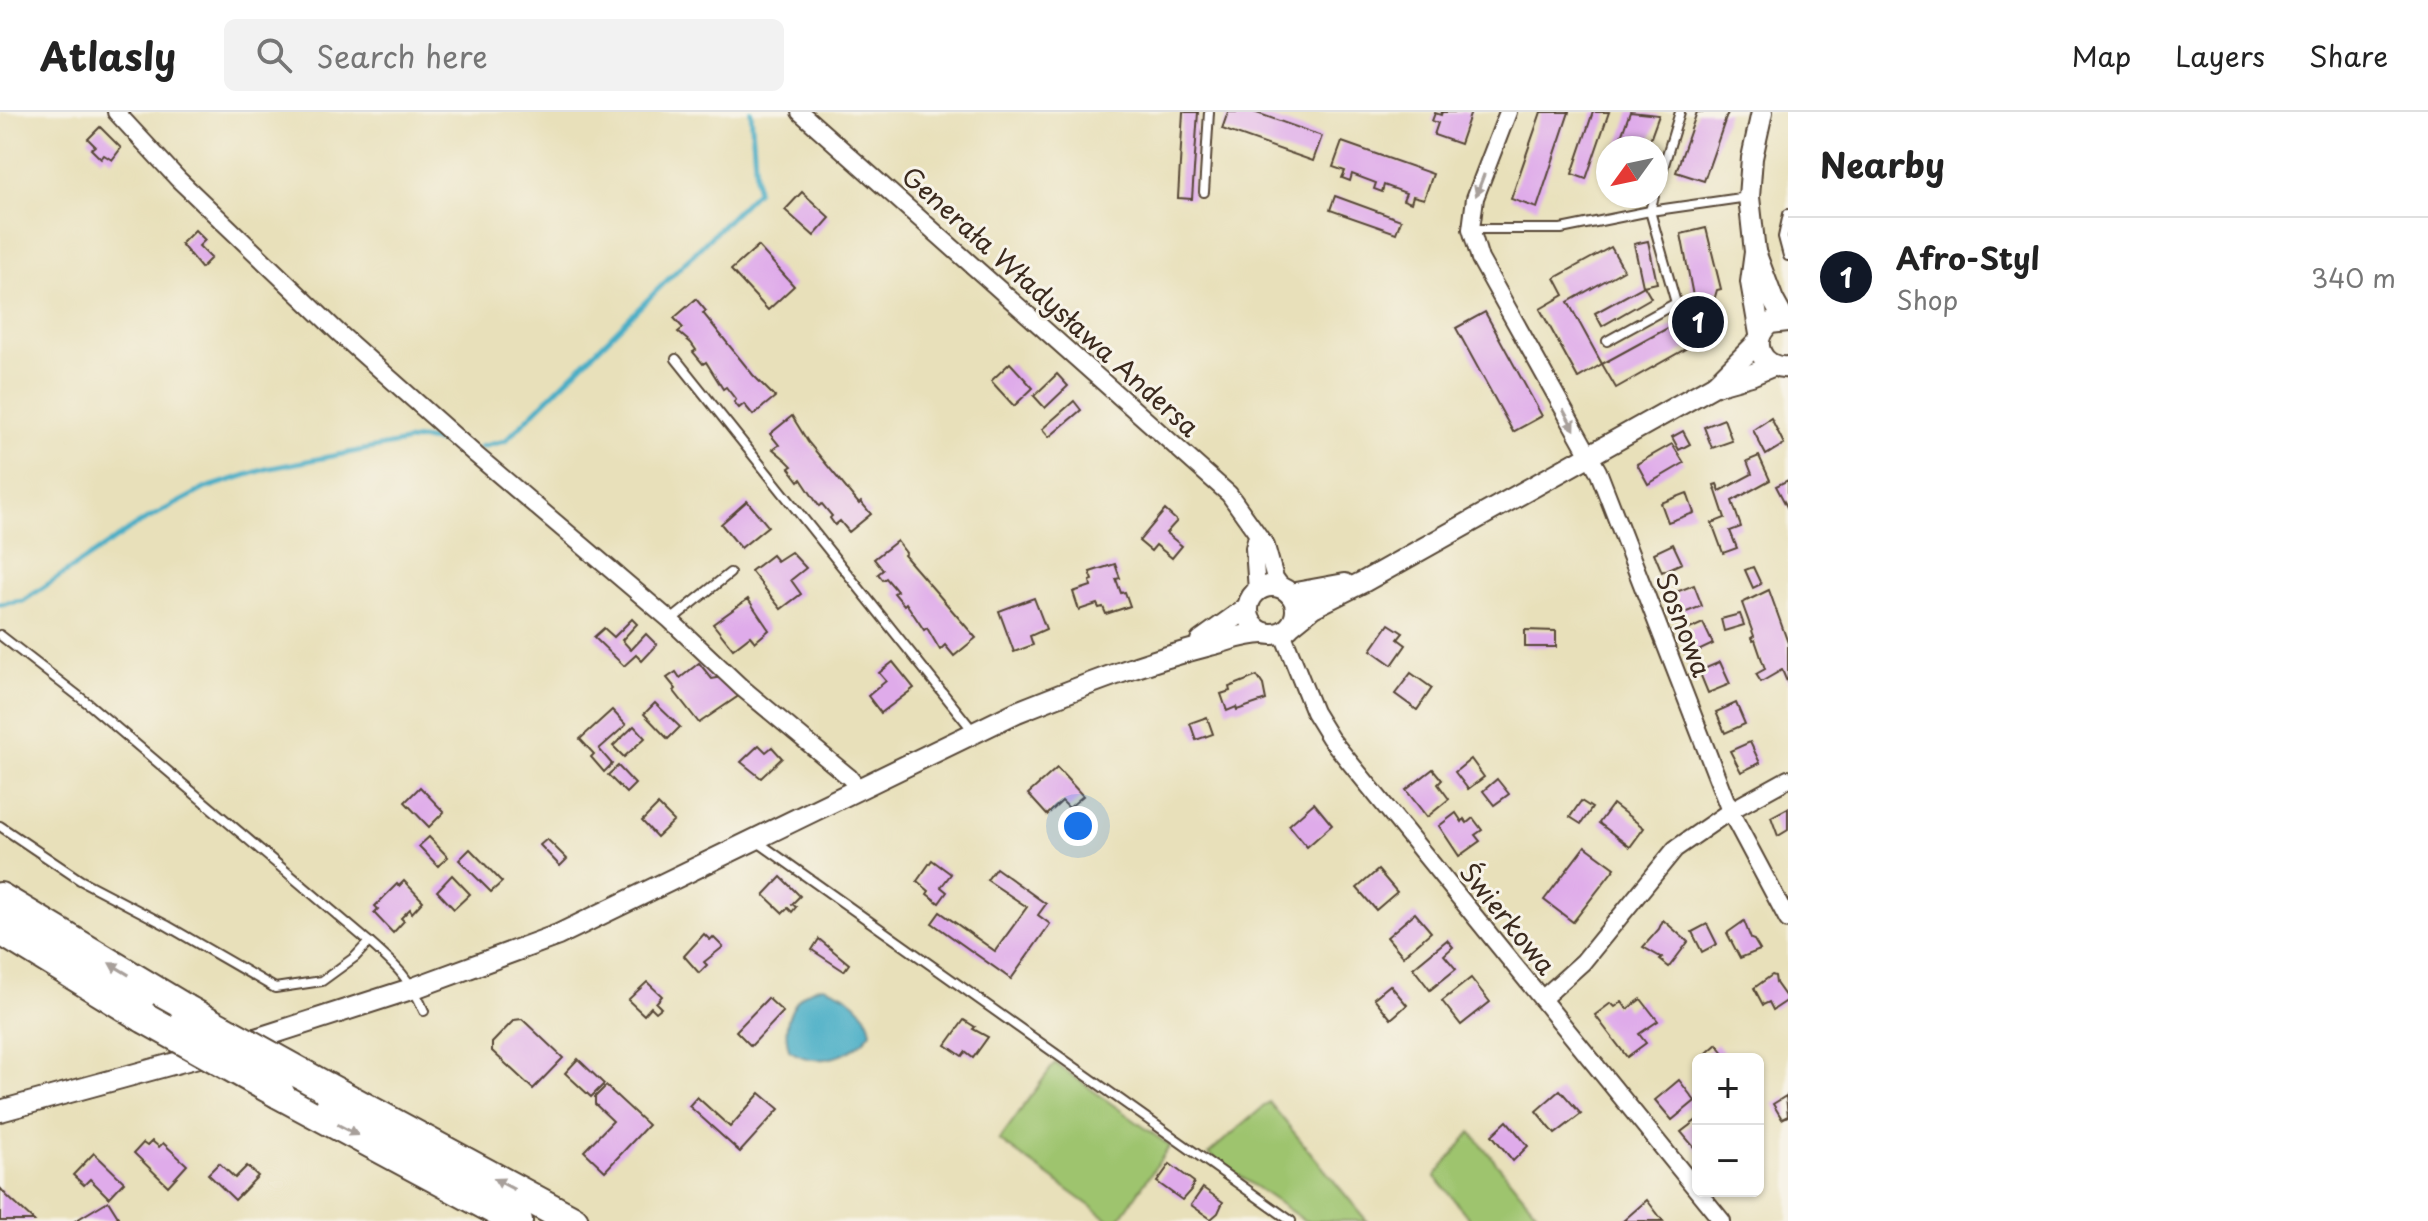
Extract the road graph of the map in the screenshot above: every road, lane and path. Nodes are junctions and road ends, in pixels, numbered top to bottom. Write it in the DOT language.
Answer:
graph roads {
  1 [pos="116,112"];
  2 [pos="800,112"];
  3 [pos="1209,112"];
  4 [pos="1508,112"];
  5 [pos="1680,112"];
  6 [pos="1762,112"];
  7 [pos="1668,151"];
  8 [pos="1204,192"];
  9 [pos="1749,197"];
  10 [pos="1651,208"];
  11 [pos="1650,211"];
  12 [pos="1788,214"];
  13 [pos="1471,229"];
  14 [pos="1755,252"];
  15 [pos="1788,256"];
  16 [pos="1786,321"];
  17 [pos="1759,338"];
  18 [pos="1607,341"];
  19 [pos="676,359"];
  20 [pos="1782,370"];
  21 [pos="1715,385"];
  22 [pos="1591,456"];
  23 [pos="1257,536"];
  24 [pos="730,573"];
  25 [pos="1365,581"];
  26 [pos="1286,591"];
  27 [pos="1252,600"];
  28 [pos="670,620"];
  29 [pos="1279,629"];
  30 [pos="0,635"];
  31 [pos="1183,651"];
  32 [pos="975,732"];
  33 [pos="1788,779"];
  34 [pos="859,789"];
  35 [pos="1730,811"];
  36 [pos="0,826"];
  37 [pos="754,839"];
  38 [pos="0,898"];
  39 [pos="1788,920"];
  40 [pos="0,929"];
  41 [pos="369,942"];
  42 [pos="414,988"];
  43 [pos="1542,999"];
  44 [pos="424,1011"];
  45 [pos="0,1111"];
  46 [pos="517,1221"];
  47 [pos="573,1221"];
  48 [pos="1291,1221"];
  49 [pos="1722,1221"];
  1 -- 28 [label="street"];
  2 -- 23 [label="street, Generała Władysława Andersa"];
  3 -- 8 [label="lane"];
  4 -- 13 [label="street, one-way"];
  5 -- 7 [label="lane"];
  6 -- 9 [label="street"];
  9 -- 11 [label="lane"];
  9 -- 14 [label="street"];
  10 -- 11 [label="lane"];
  11 -- 13 [label="lane"];
  11 -- 18 [label="lane"];
  12 -- 15 [label="lane"];
  13 -- 22 [label="street, Sosnowa, one-way"];
  14 -- 16 [label="street"];
  14 -- 17 [label="street"];
  16 -- 17 [label="street"];
  17 -- 20 [label="street"];
  17 -- 21 [label="street"];
  19 -- 32 [label="lane"];
  20 -- 21 [label="street"];
  21 -- 22 [label="street"];
  22 -- 25 [label="street"];
  22 -- 35 [label="street, Sosnowa"];
  23 -- 26 [label="street, Generała Władysława Andersa"];
  23 -- 27 [label="street"];
  24 -- 28 [label="lane"];
  25 -- 26 [label="street"];
  25 -- 29 [label="street"];
  26 -- 27 [label="street"];
  26 -- 29 [label="street"];
  27 -- 29 [label="street"];
  27 -- 31 [label="street"];
  28 -- 34 [label="street"];
  29 -- 31 [label="street"];
  29 -- 43 [label="street, Świerkowa"];
  30 -- 41 [label="lane"];
  31 -- 32 [label="street"];
  32 -- 34 [label="street"];
  33 -- 35 [label="street"];
  34 -- 37 [label="street"];
  35 -- 39 [label="street, Sosnowa"];
  35 -- 43 [label="street"];
  36 -- 41 [label="lane"];
  37 -- 42 [label="street"];
  37 -- 48 [label="lane"];
  47 -- 38 [label="highway, one-way, bridge"];
  40 -- 46 [label="highway, one-way, bridge"];
  41 -- 42 [label="lane"];
  42 -- 44 [label="lane"];
  42 -- 45 [label="street"];
  43 -- 49 [label="street, Świerkowa"];
}
